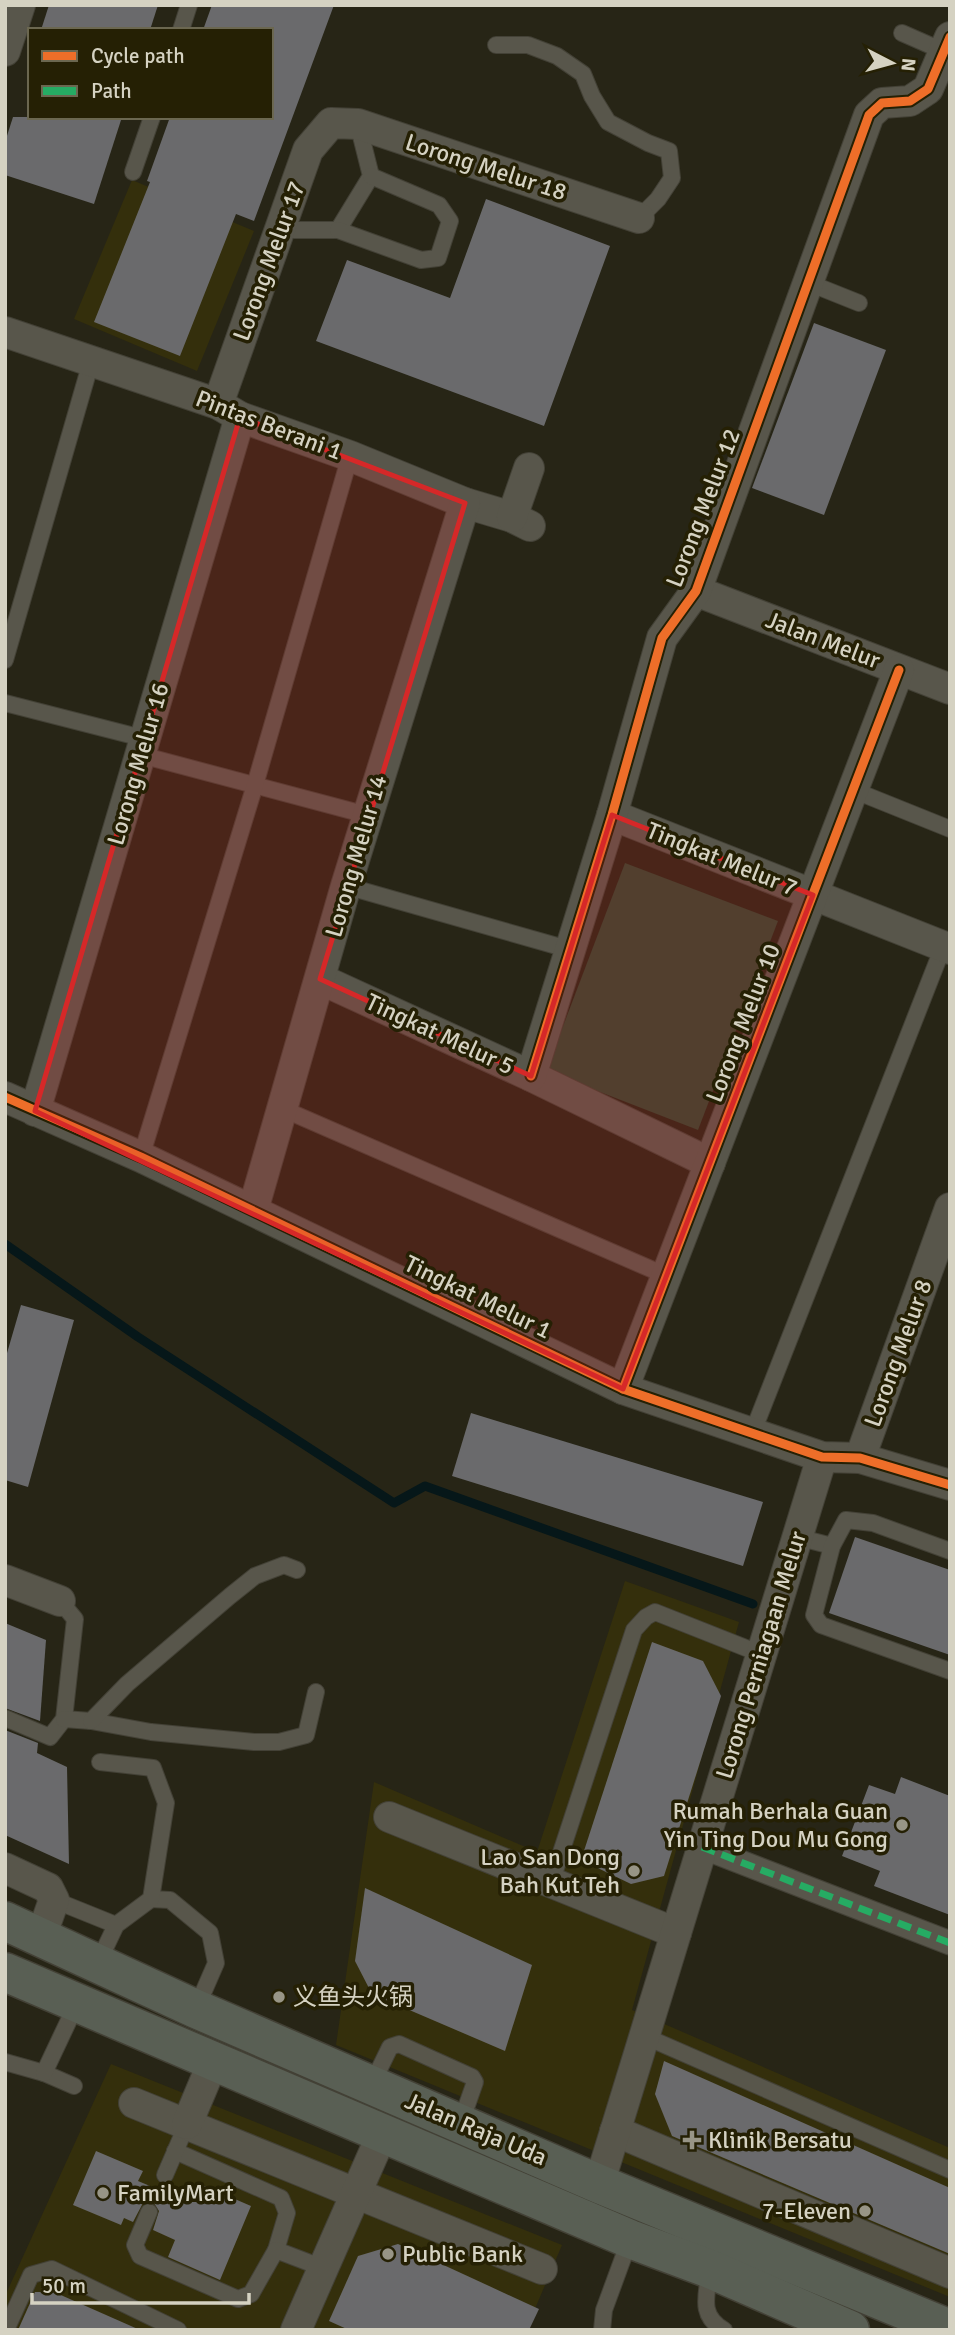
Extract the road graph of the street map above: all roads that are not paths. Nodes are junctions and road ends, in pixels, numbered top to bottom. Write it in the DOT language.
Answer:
graph roads {
  1 [pos="20,5"];
  2 [pos="190,5"];
  3 [pos="182,28"];
  4 [pos="902,33"];
  5 [pos="946,44"];
  6 [pos="496,45"];
  7 [pos="5,50"];
  8 [pos="151,119"];
  9 [pos="344,124"];
  10 [pos="134,172"];
  11 [pos="371,176"];
  12 [pos="639,218"];
  13 [pos="280,230"];
  14 [pos="338,230"];
  15 [pos="809,283"];
  16 [pos="859,303"];
  17 [pos="5,332"];
  18 [pos="91,362"];
  19 [pos="229,411"];
  20 [pos="350,456"];
  21 [pos="529,468"];
  22 [pos="465,503"];
  23 [pos="696,591"];
  24 [pos="5,660"];
  25 [pos="899,670"];
  26 [pos="950,689"];
  27 [pos="5,703"];
  28 [pos="144,747"];
  29 [pos="255,785"];
  30 [pos="853,790"];
  31 [pos="367,815"];
  32 [pos="612,815"];
  33 [pos="950,829"];
  34 [pos="346,886"];
  35 [pos="813,895"];
  36 [pos="947,948"];
  37 [pos="571,950"];
  38 [pos="320,979"];
  39 [pos="531,1076"];
  40 [pos="5,1097"];
  41 [pos="283,1109"];
  42 [pos="35,1111"];
  43 [pos="141,1157"];
  44 [pos="710,1163"];
  45 [pos="950,1208"];
  46 [pos="253,1210"];
  47 [pos="667,1276"];
  48 [pos="623,1389"];
  49 [pos="752,1434"];
  50 [pos="822,1457"];
  51 [pos="860,1458"];
  52 [pos="950,1485"];
  53 [pos="797,1537"];
  54 [pos="832,1546"];
  55 [pos="950,1551"];
  56 [pos="297,1570"];
  57 [pos="5,1580"];
  58 [pos="60,1601"];
  59 [pos="761,1654"];
  60 [pos="950,1671"];
  61 [pos="316,1692"];
  62 [pos="5,1718"];
  63 [pos="64,1719"];
  64 [pos="91,1721"];
  65 [pos="100,1762"];
  66 [pos="389,1817"];
  67 [pos="702,1847"];
  68 [pos="5,1868"];
  69 [pos="551,1883"];
  70 [pos="51,1894"];
  71 [pos="151,1899"];
  72 [pos="5,1922"];
  73 [pos="116,1925"];
  74 [pos="676,1933"];
  75 [pos="41,1937"];
  76 [pos="950,1943"];
  77 [pos="97,1963"];
  78 [pos="5,1972"];
  79 [pos="77,2003"];
  80 [pos="196,2009"];
  81 [pos="644,2036"];
  82 [pos="5,2062"];
  83 [pos="214,2062"];
  84 [pos="44,2073"];
  85 [pos="74,2086"];
  86 [pos="134,2103"];
  87 [pos="615,2130"];
  88 [pos="383,2132"];
  89 [pos="181,2138"];
  90 [pos="950,2171"];
  91 [pos="165,2175"];
  92 [pos="599,2184"];
  93 [pos="356,2193"];
  94 [pos="149,2212"];
  95 [pos="630,2239"];
  96 [pos="276,2250"];
  97 [pos="323,2267"];
  98 [pos="542,2269"];
  99 [pos="710,2269"];
  100 [pos="950,2273"];
  101 [pos="303,2327"];
  102 [pos="839,2328"];
  103 [pos="950,2329"];
  104 [pos="6,2330"];
  105 [pos="178,2330"];
  106 [pos="601,2330"];
  107 [pos="724,2330"];
  1 -- 7 [label="street"];
  2 -- 3 [label="lane"];
  4 -- 5 [label="lane"];
  5 -- 15 [label="street, Lorong Melur 12"];
  6 -- 12 [label="lane"];
  8 -- 10 [label="lane"];
  9 -- 11 [label="lane"];
  9 -- 12 [label="street, Lorong Melur 18"];
  9 -- 13 [label="street, Lorong Melur 17"];
  11 -- 14 [label="lane"];
  11 -- 14 [label="lane"];
  13 -- 14 [label="lane"];
  13 -- 19 [label="street, Lorong Melur 17"];
  15 -- 16 [label="lane"];
  15 -- 23 [label="street, Lorong Melur 12"];
  17 -- 18 [label="street, Pintas Berani 1"];
  18 -- 19 [label="street, Pintas Berani 1"];
  18 -- 24 [label="lane"];
  19 -- 20 [label="street, Pintas Berani 1"];
  19 -- 28 [label="street, Lorong Melur 16"];
  20 -- 22 [label="street, Pintas Berani 1"];
  20 -- 29 [label="lane"];
  21 -- 22 [label="street, Pintas Berani 1"];
  22 -- 31 [label="street, Lorong Melur 14"];
  23 -- 25 [label="street, Jalan Melur"];
  23 -- 32 [label="street, Lorong Melur 12"];
  25 -- 26 [label="street, Jalan Melur"];
  25 -- 30 [label="street, Lorong Melur 10"];
  27 -- 28 [label="lane"];
  28 -- 29 [label="lane"];
  28 -- 42 [label="street, Lorong Melur 16"];
  29 -- 31 [label="lane"];
  29 -- 43 [label="lane"];
  30 -- 33 [label="lane"];
  30 -- 35 [label="street, Lorong Melur 10"];
  31 -- 34 [label="street, Lorong Melur 14"];
  32 -- 35 [label="street, Tingkat Melur 7"];
  32 -- 37 [label="street, Lorong Melur 12"];
  34 -- 37 [label="lane"];
  34 -- 38 [label="street, Lorong Melur 14"];
  35 -- 36 [label="street, Tingkat Melur 7"];
  35 -- 44 [label="street, Lorong Melur 10"];
  36 -- 49 [label="lane"];
  37 -- 39 [label="street, Lorong Melur 12"];
  38 -- 39 [label="street, Tingkat Melur 5"];
  38 -- 41 [label="street, Lorong Melur 14"];
  39 -- 44 [label="street, Tingkat Melur 5"];
  40 -- 42 [label="street, Tingkat Melur 1"];
  41 -- 46 [label="street, Lorong Melur 14"];
  41 -- 47 [label="lane"];
  42 -- 43 [label="street, Tingkat Melur 1"];
  43 -- 46 [label="street, Tingkat Melur 1"];
  44 -- 47 [label="street, Lorong Melur 10"];
  45 -- 51 [label="street, Lorong Melur 8"];
  46 -- 48 [label="street, Tingkat Melur 1"];
  47 -- 48 [label="street, Lorong Melur 10"];
  48 -- 49 [label="street, Tingkat Melur 1"];
  49 -- 50 [label="street, Tingkat Melur 1"];
  50 -- 51 [label="street, Tingkat Melur 1"];
  50 -- 53 [label="street, Lorong Perniagaan Melur"];
  51 -- 52 [label="street, Tingkat Melur 1"];
  53 -- 54 [label="lane"];
  53 -- 59 [label="street, Lorong Perniagaan Melur"];
  54 -- 55 [label="lane"];
  54 -- 60 [label="lane"];
  56 -- 64 [label="lane"];
  57 -- 58 [label="street"];
  58 -- 63 [label="lane"];
  59 -- 67 [label="street, Lorong Perniagaan Melur"];
  59 -- 69 [label="lane"];
  61 -- 64 [label="lane"];
  62 -- 63 [label="lane"];
  63 -- 64 [label="lane"];
  65 -- 71 [label="lane"];
  66 -- 69 [label="street"];
  67 -- 74 [label="street, Lorong Perniagaan Melur"];
  67 -- 76 [label="street"];
  68 -- 70 [label="street"];
  69 -- 74 [label="street"];
  70 -- 73 [label="lane"];
  70 -- 75 [label="street"];
  71 -- 73 [label="lane"];
  71 -- 80 [label="lane"];
  72 -- 75 [label="main road, Jalan Raja Uda"];
  73 -- 77 [label="lane"];
  74 -- 81 [label="street, Lorong Perniagaan Melur"];
  75 -- 77 [label="main road, Jalan Raja Uda"];
  77 -- 80 [label="main road, Jalan Raja Uda"];
  78 -- 79 [label="main road, Jalan Raja Uda"];
  79 -- 83 [label="main road, Jalan Raja Uda"];
  79 -- 84 [label="lane"];
  80 -- 92 [label="main road, Jalan Raja Uda"];
  81 -- 87 [label="street, Lorong Perniagaan Melur"];
  81 -- 90 [label="lane"];
  82 -- 84 [label="lane"];
  83 -- 88 [label="main road, Jalan Raja Uda"];
  83 -- 89 [label="street"];
  84 -- 85 [label="lane"];
  86 -- 89 [label="street"];
  87 -- 92 [label="street, Lorong Perniagaan Melur"];
  87 -- 100 [label="street"];
  88 -- 93 [label="street"];
  88 -- 95 [label="main road, Jalan Raja Uda"];
  89 -- 91 [label="lane"];
  89 -- 93 [label="street"];
  89 -- 96 [label="lane"];
  92 -- 103 [label="main road, Jalan Raja Uda"];
  93 -- 97 [label="street"];
  93 -- 98 [label="street"];
  94 -- 96 [label="lane"];
  95 -- 99 [label="main road, Jalan Raja Uda"];
  95 -- 106 [label="lane"];
  96 -- 97 [label="lane"];
  97 -- 101 [label="street"];
  99 -- 102 [label="main road, Jalan Raja Uda"];
  99 -- 107 [label="lane"];
  104 -- 105 [label="lane"];
}
